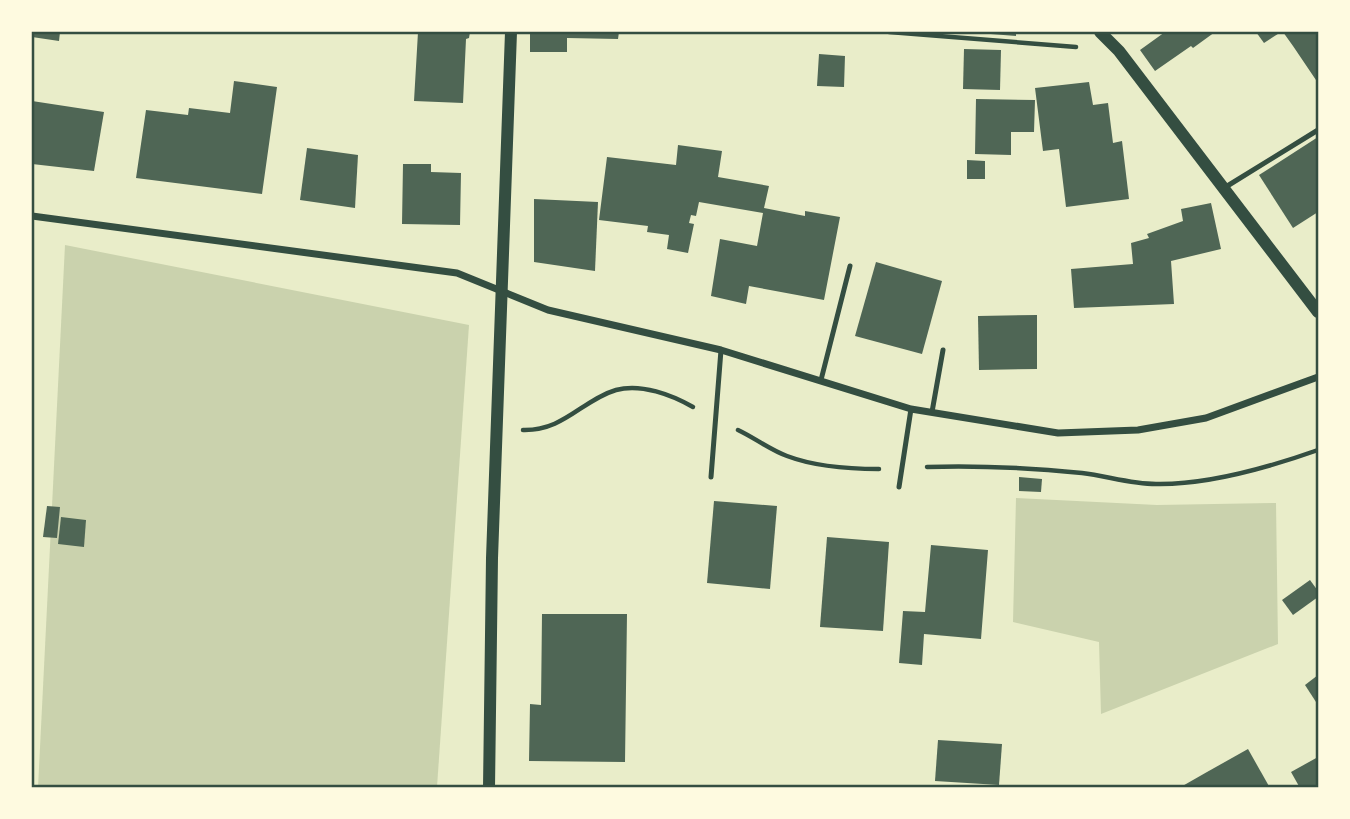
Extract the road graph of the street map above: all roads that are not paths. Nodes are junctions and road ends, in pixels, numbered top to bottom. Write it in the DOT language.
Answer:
graph roads {
  1 [pos="512,32"];
  2 [pos="1100,32"];
  3 [pos="1318,130"];
  4 [pos="1224,188"];
  5 [pos="32,216"];
  6 [pos="850,266"];
  7 [pos="502,290"];
  8 [pos="1318,312"];
  9 [pos="721,350"];
  10 [pos="943,350"];
  11 [pos="1318,377"];
  12 [pos="821,380"];
  13 [pos="911,409"];
  14 [pos="932,412"];
  15 [pos="711,477"];
  16 [pos="899,486"];
  17 [pos="489,788"];
  1 -- 7 [label="street"];
  2 -- 4 [label="street"];
  3 -- 4 [label="lane"];
  4 -- 8 [label="street"];
  5 -- 7 [label="street"];
  6 -- 12 [label="lane"];
  7 -- 9 [label="street"];
  7 -- 17 [label="street"];
  9 -- 12 [label="street"];
  9 -- 15 [label="lane"];
  10 -- 14 [label="lane"];
  11 -- 14 [label="street"];
  12 -- 13 [label="street"];
  13 -- 14 [label="street"];
  13 -- 16 [label="lane"];
}
